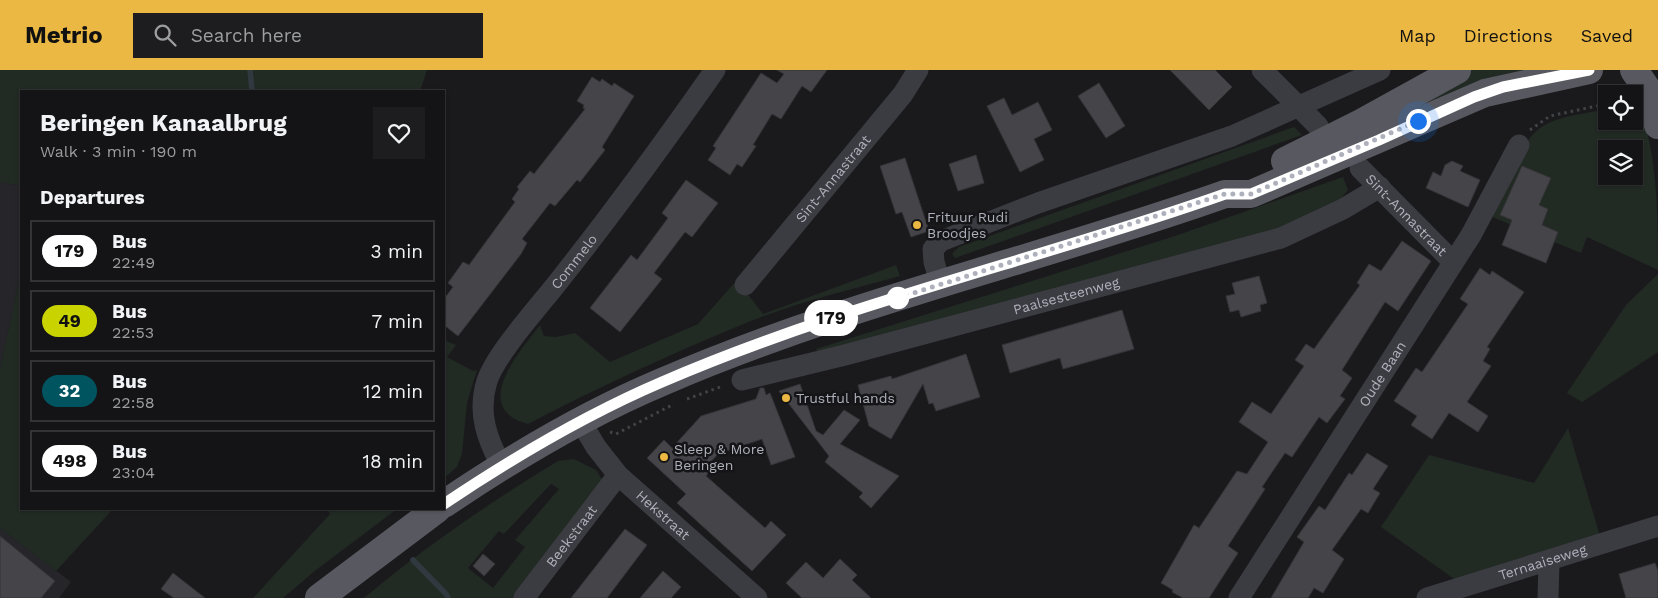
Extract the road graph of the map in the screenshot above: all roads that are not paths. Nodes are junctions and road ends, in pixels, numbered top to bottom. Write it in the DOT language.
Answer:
graph roads {
  1 [pos="715,70"];
  2 [pos="918,70"];
  3 [pos="1262,70"];
  4 [pos="1380,70"];
  5 [pos="1458,70"];
  6 [pos="1634,70"];
  7 [pos="1574,71"];
  8 [pos="1297,106"];
  9 [pos="1658,125"];
  10 [pos="1318,126"];
  11 [pos="1519,145"];
  12 [pos="1360,168"];
  13 [pos="1380,187"];
  14 [pos="1225,194"];
  15 [pos="1453,262"];
  16 [pos="941,284"];
  17 [pos="745,285"];
  18 [pos="742,380"];
  19 [pos="581,422"];
  20 [pos="502,467"];
  21 [pos="618,475"];
  22 [pos="445,503"];
  23 [pos="436,510"];
  24 [pos="1658,526"];
  25 [pos="1549,561"];
  26 [pos="319,598"];
  27 [pos="524,598"];
  28 [pos="757,598"];
  29 [pos="1239,598"];
  30 [pos="1427,598"];
  31 [pos="1548,598"];
  1 -- 20 [label="street, Commelo"];
  2 -- 17 [label="street, Sint-Annastraat"];
  3 -- 8 [label="street"];
  4 -- 8 [label="street"];
  5 -- 14 [label="main road"];
  6 -- 9 [label="main road"];
  7 -- 14 [label="main road"];
  8 -- 10 [label="street"];
  8 -- 16 [label="street"];
  11 -- 15 [label="street, Oude Baan"];
  12 -- 13 [label="street, Sint-Annastraat"];
  13 -- 15 [label="street, Sint-Annastraat"];
  13 -- 18 [label="street, Paalsesteenweg"];
  14 -- 16 [label="main road"];
  15 -- 29 [label="street, Oude Baan"];
  16 -- 19 [label="main road"];
  19 -- 20 [label="main road"];
  19 -- 21 [label="street, Hekstraat"];
  20 -- 22 [label="main road"];
  21 -- 27 [label="street, Beekstraat"];
  21 -- 28 [label="street, Hekstraat"];
  23 -- 26 [label="main road"];
  24 -- 25 [label="street, Ternaaiseweg"];
  25 -- 30 [label="street, Ternaaiseweg"];
  25 -- 31 [label="street"];
}
